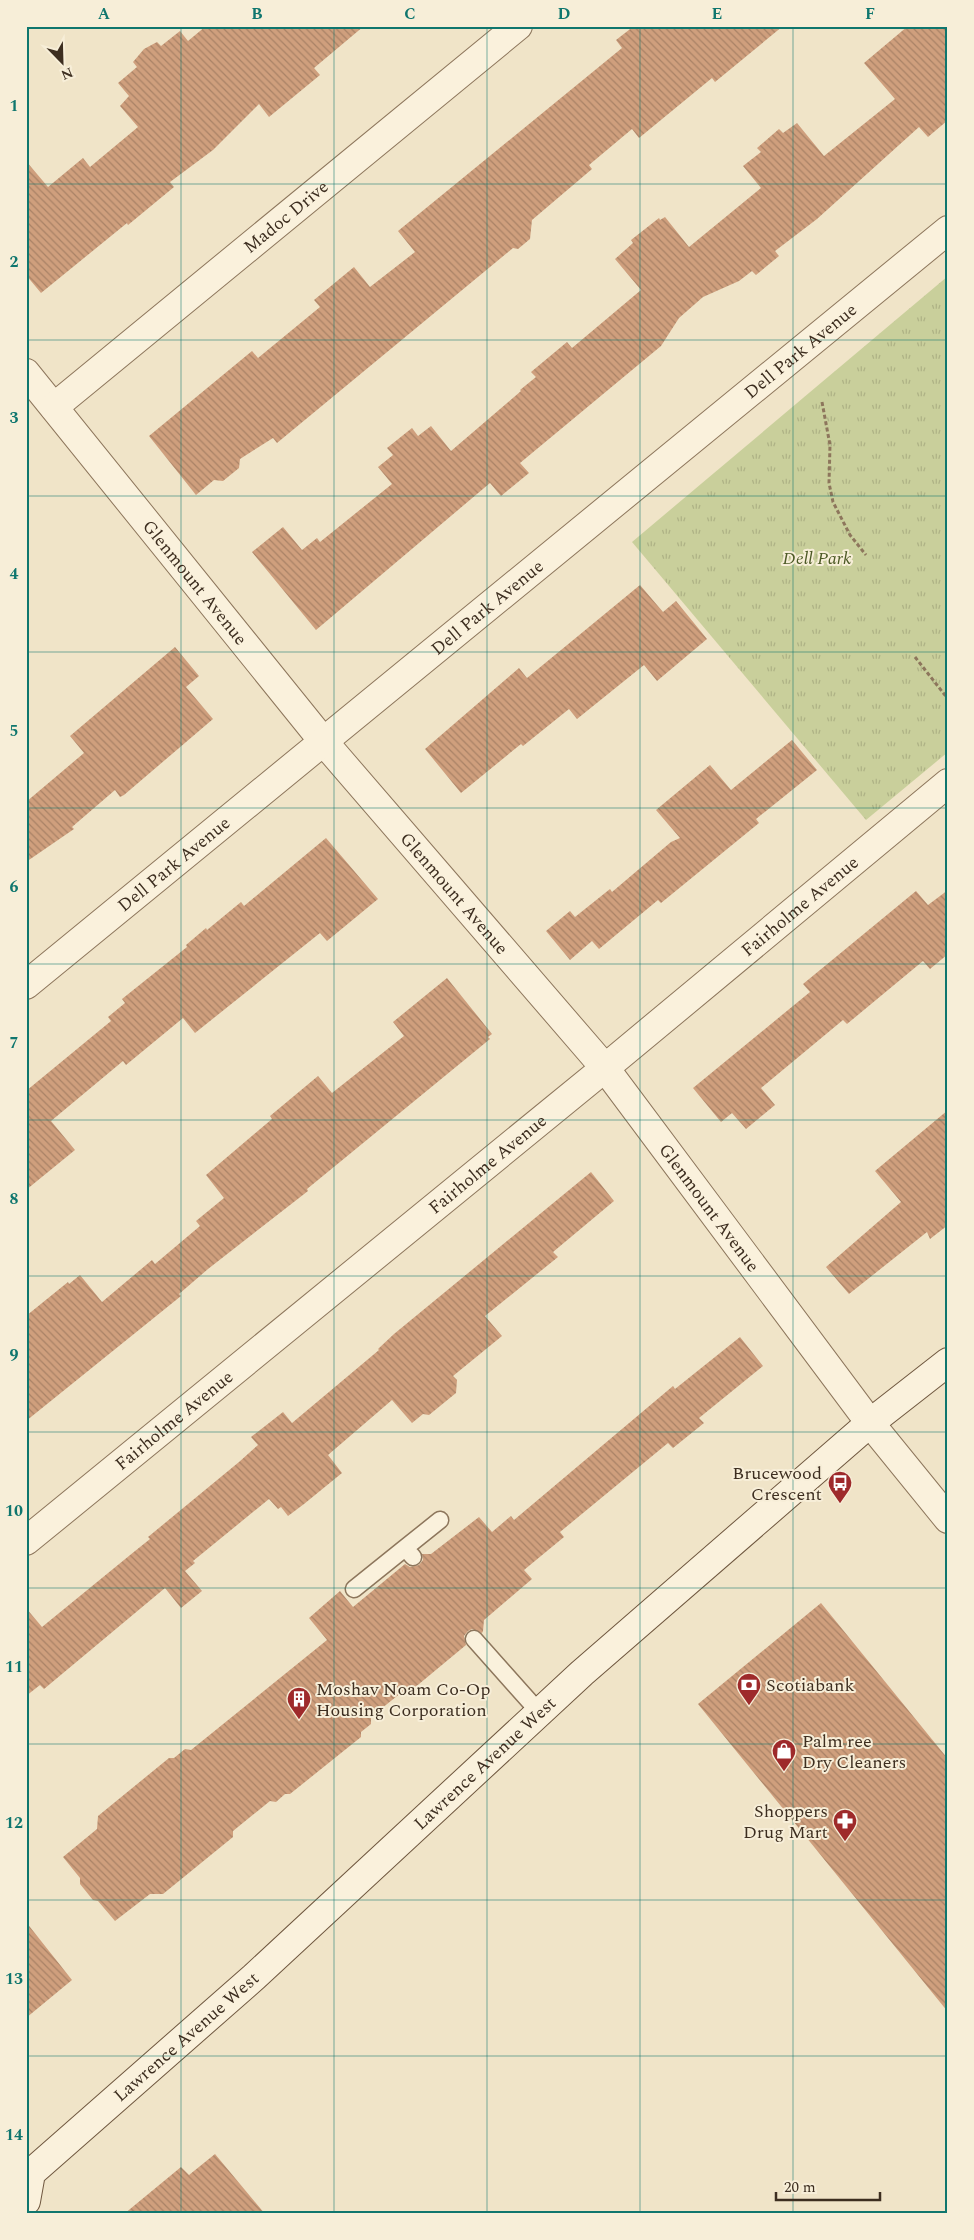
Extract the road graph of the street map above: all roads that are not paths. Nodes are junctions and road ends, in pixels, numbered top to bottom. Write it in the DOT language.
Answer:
graph roads {
  1 [pos="518,26"];
  2 [pos="948,230"];
  3 [pos="26,373"];
  4 [pos="54,407"];
  5 [pos="323,741"];
  6 [pos="948,783"];
  7 [pos="26,985"];
  8 [pos="605,1068"];
  9 [pos="948,1362"];
  10 [pos="870,1423"];
  11 [pos="948,1519"];
  12 [pos="440,1520"];
  13 [pos="26,1541"];
  14 [pos="354,1589"];
  15 [pos="474,1639"];
  16 [pos="539,1712"];
  17 [pos="29,2171"];
  18 [pos="26,2201"];
  1 -- 4 [label="street, Madoc Drive"];
  2 -- 5 [label="street, Dell Park Avenue"];
  3 -- 4 [label="street, Glenmount Avenue"];
  4 -- 5 [label="street, Glenmount Avenue"];
  5 -- 7 [label="street, Dell Park Avenue"];
  5 -- 8 [label="street, Glenmount Avenue"];
  6 -- 8 [label="street, Fairholme Avenue"];
  8 -- 10 [label="street, Glenmount Avenue"];
  8 -- 13 [label="street, Fairholme Avenue"];
  9 -- 10 [label="street, Lawrence Avenue West"];
  10 -- 11 [label="street"];
  10 -- 16 [label="street, Lawrence Avenue West"];
  12 -- 14 [label="lane"];
  15 -- 16 [label="lane"];
  16 -- 17 [label="street, Lawrence Avenue West"];
  17 -- 18 [label="street, Lawrence Avenue West"];
}
